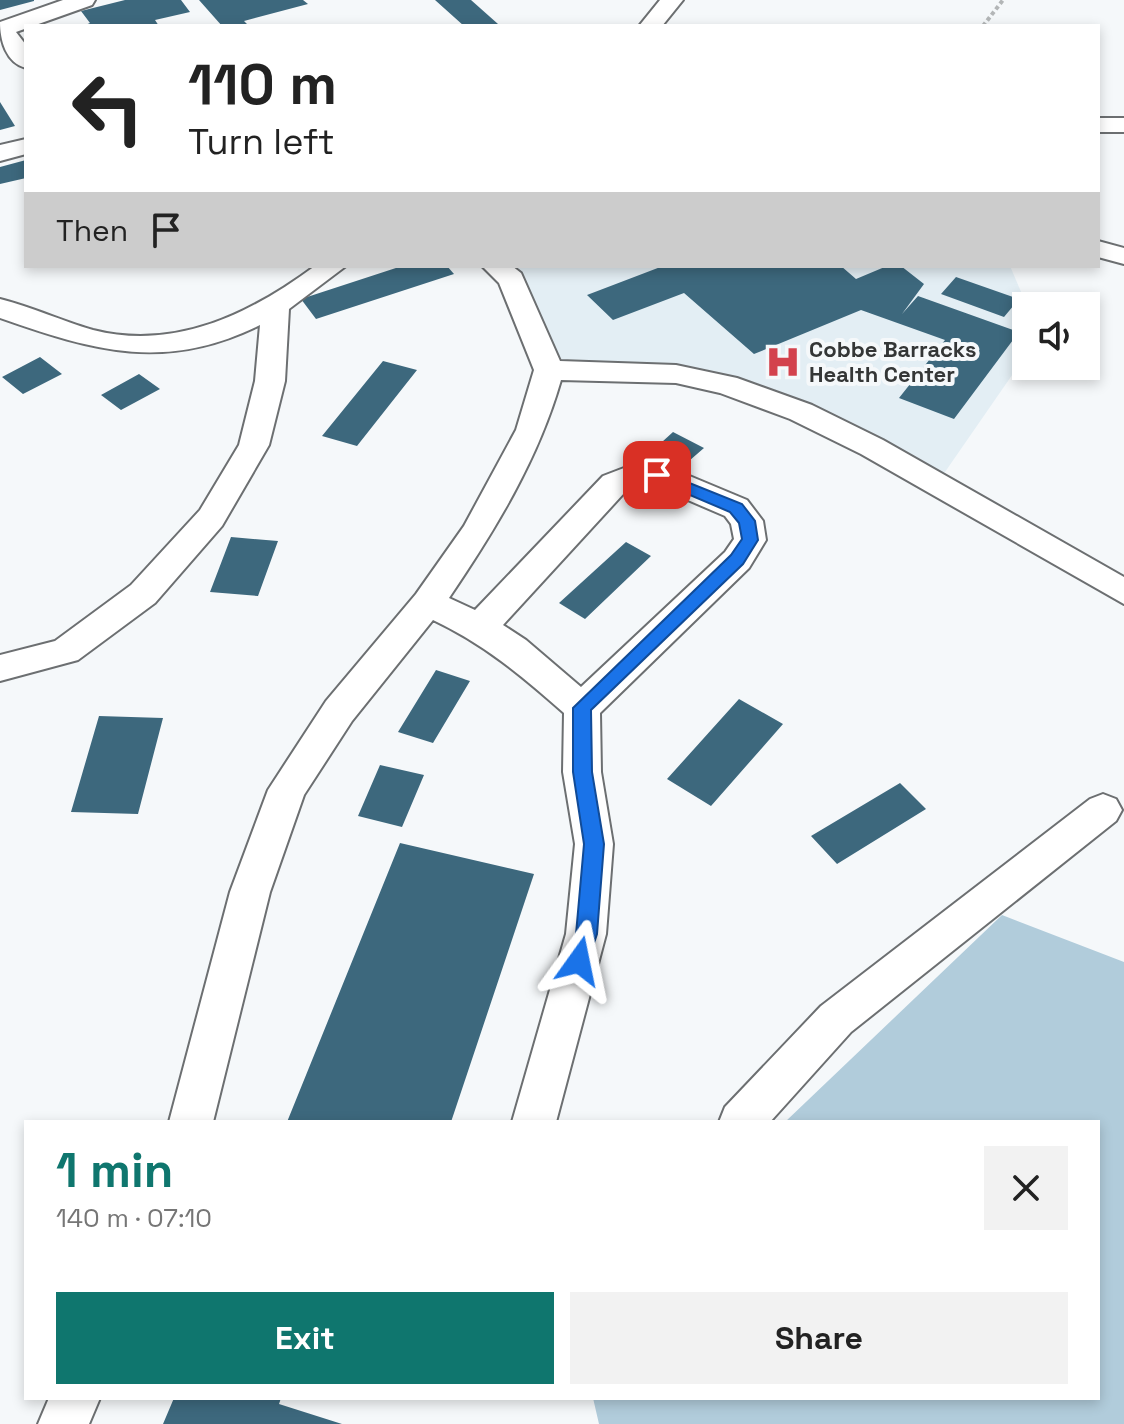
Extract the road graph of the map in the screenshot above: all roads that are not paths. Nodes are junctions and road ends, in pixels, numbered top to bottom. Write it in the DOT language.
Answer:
graph roads {
  1 [pos="84,0"];
  2 [pos="672,0"];
  3 [pos="652,24"];
  4 [pos="1,30"];
  5 [pos="24,59"];
  6 [pos="1100,125"];
  7 [pos="1124,125"];
  8 [pos="24,147"];
  9 [pos="0,153"];
  10 [pos="1100,250"];
  11 [pos="1124,256"];
  12 [pos="329,268"];
  13 [pos="507,270"];
  14 [pos="0,308"];
  15 [pos="275,308"];
  16 [pos="549,370"];
  17 [pos="1124,592"];
  18 [pos="428,603"];
  19 [pos="480,627"];
  20 [pos="0,668"];
  21 [pos="582,708"];
  22 [pos="1103,810"];
  23 [pos="192,1120"];
  24 [pos="535,1120"];
  25 [pos="743,1120"];
  26 [pos="74,1400"];
  27 [pos="63,1424"];
  1 -- 4 [label="street"];
  2 -- 3 [label="street"];
  4 -- 5 [label="street"];
  6 -- 7 [label="street"];
  8 -- 9 [label="street"];
  10 -- 11 [label="street"];
  12 -- 15 [label="street"];
  13 -- 16 [label="street"];
  14 -- 15 [label="street"];
  15 -- 20 [label="street"];
  16 -- 17 [label="street"];
  16 -- 18 [label="street"];
  18 -- 19 [label="street"];
  18 -- 23 [label="street"];
  19 -- 21 [label="street"];
  19 -- 21 [label="street"];
  21 -- 24 [label="street"];
  22 -- 25 [label="street"];
  26 -- 27 [label="street"];
}
